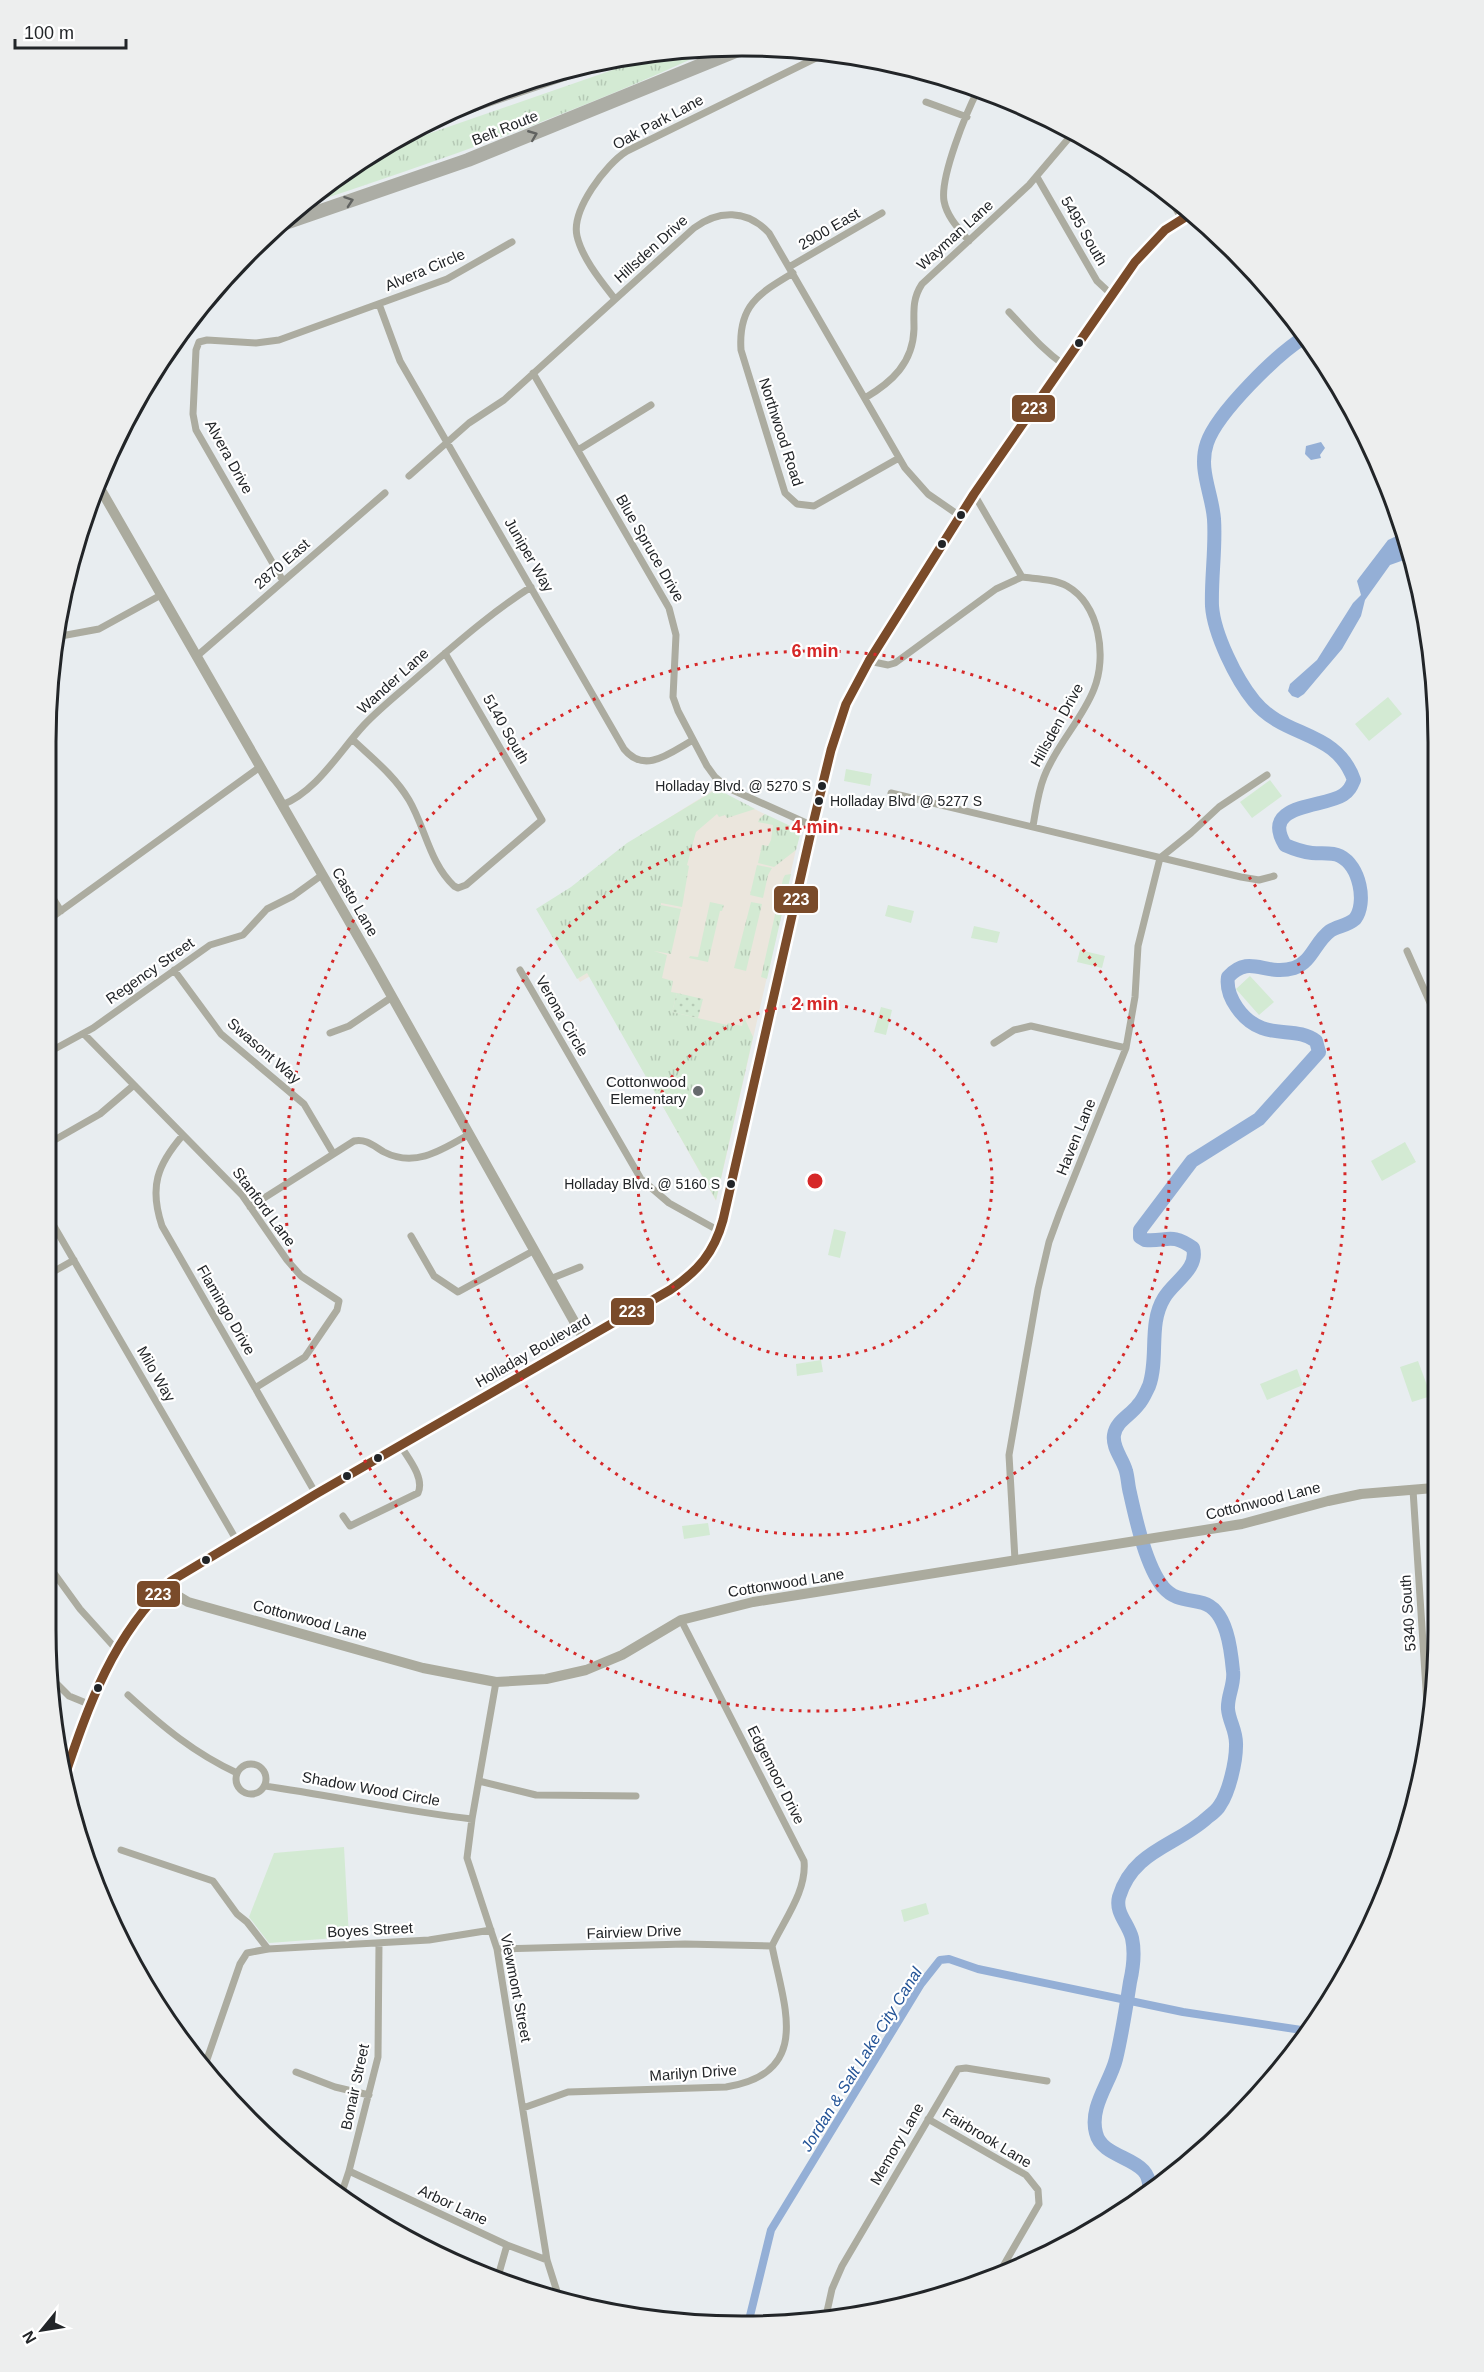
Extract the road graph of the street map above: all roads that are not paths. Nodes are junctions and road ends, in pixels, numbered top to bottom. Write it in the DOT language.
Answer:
graph roads {
  1 [pos="722,56"];
  2 [pos="813,59"];
  3 [pos="975,97"];
  4 [pos="926,102"];
  5 [pos="967,117"];
  6 [pos="1069,138"];
  7 [pos="1037,177"];
  8 [pos="882,213"];
  9 [pos="1185,218"];
  10 [pos="298,219"];
  11 [pos="969,241"];
  12 [pos="512,242"];
  13 [pos="791,270"];
  14 [pos="1112,295"];
  15 [pos="615,299"];
  16 [pos="379,304"];
  17 [pos="1009,312"];
  18 [pos="1064,365"];
  19 [pos="534,373"];
  20 [pos="865,398"];
  21 [pos="651,405"];
  22 [pos="447,441"];
  23 [pos="578,450"];
  24 [pos="899,458"];
  25 [pos="409,476"];
  26 [pos="385,493"];
  27 [pos="974,494"];
  28 [pos="101,496"];
  29 [pos="960,516"];
  30 [pos="1022,577"];
  31 [pos="283,581"];
  32 [pos="531,587"];
  33 [pos="161,595"];
  34 [pos="64,635"];
  35 [pos="446,652"];
  36 [pos="196,656"];
  37 [pos="868,661"];
  38 [pos="352,739"];
  39 [pos="693,740"];
  40 [pos="260,768"];
  41 [pos="1267,775"];
  42 [pos="891,792"];
  43 [pos="282,805"];
  44 [pos="813,826"];
  45 [pos="1033,826"];
  46 [pos="1160,858"];
  47 [pos="322,875"];
  48 [pos="1274,876"];
  49 [pos="56,902"];
  50 [pos="61,910"];
  51 [pos="56,914"];
  52 [pos="1407,951"];
  53 [pos="174,970"];
  54 [pos="520,970"];
  55 [pos="392,997"];
  56 [pos="1428,998"];
  57 [pos="330,1033"];
  58 [pos="84,1034"];
  59 [pos="994,1043"];
  60 [pos="56,1048"];
  61 [pos="1126,1048"];
  62 [pos="134,1085"];
  63 [pos="183,1135"];
  64 [pos="468,1135"];
  65 [pos="56,1139"];
  66 [pos="333,1153"];
  67 [pos="250,1207"];
  68 [pos="56,1229"];
  69 [pos="721,1232"];
  70 [pos="411,1236"];
  71 [pos="533,1251"];
  72 [pos="74,1260"];
  73 [pos="580,1267"];
  74 [pos="56,1270"];
  75 [pos="550,1279"];
  76 [pos="584,1339"];
  77 [pos="255,1388"];
  78 [pos="400,1445"];
  79 [pos="1428,1489"];
  80 [pos="1413,1490"];
  81 [pos="316,1494"];
  82 [pos="343,1516"];
  83 [pos="237,1540"];
  84 [pos="1015,1560"];
  85 [pos="56,1576"];
  86 [pos="163,1587"];
  87 [pos="681,1620"];
  88 [pos="117,1650"];
  89 [pos="496,1682"];
  90 [pos="58,1685"];
  91 [pos="1426,1687"];
  92 [pos="128,1695"];
  93 [pos="91,1705"];
  94 [pos="69,1764"];
  95 [pos="237,1773"];
  96 [pos="478,1781"];
  97 [pos="265,1786"];
  98 [pos="636,1796"];
  99 [pos="472,1819"];
  100 [pos="121,1850"];
  101 [pos="490,1930"];
  102 [pos="379,1943"];
  103 [pos="772,1946"];
  104 [pos="268,1949"];
  105 [pos="497,1949"];
  106 [pos="207,2060"];
  107 [pos="296,2072"];
  108 [pos="1047,2081"];
  109 [pos="369,2095"];
  110 [pos="523,2108"];
  111 [pos="928,2119"];
  112 [pos="349,2171"];
  113 [pos="343,2188"];
  114 [pos="507,2245"];
  115 [pos="547,2260"];
  116 [pos="1004,2264"];
  117 [pos="499,2272"];
  118 [pos="557,2291"];
  119 [pos="827,2311"];
  10 -- 1 [label="highway, Belt Route, one-way"];
  2 -- 15 [label="street, Oak Park Lane"];
  3 -- 5 [label="street"];
  4 -- 5 [label="street"];
  5 -- 11 [label="street"];
  6 -- 7 [label="street, Wayman Lane"];
  7 -- 11 [label="street, Wayman Lane"];
  7 -- 14 [label="street, 5495 South"];
  8 -- 13 [label="street, 2900 East"];
  9 -- 14 [label="street, Holladay Boulevard"];
  11 -- 20 [label="street, Wayman Lane"];
  12 -- 16 [label="street, Alvera Circle"];
  13 -- 15 [label="street, Hillsden Drive"];
  13 -- 20 [label="street, Hillsden Drive"];
  13 -- 24 [label="street, Northwood Road"];
  14 -- 18 [label="street, Holladay Boulevard"];
  15 -- 19 [label="street, Hillsden Drive"];
  16 -- 22 [label="street, Juniper Way"];
  16 -- 31 [label="street, Alvera Drive"];
  17 -- 18 [label="street"];
  18 -- 27 [label="street, Holladay Boulevard"];
  19 -- 22 [label="street, Hillsden Drive"];
  19 -- 23 [label="street, Blue Spruce Drive"];
  20 -- 24 [label="street, Hillsden Drive"];
  21 -- 23 [label="street"];
  22 -- 25 [label="street, Hillsden Drive"];
  22 -- 32 [label="street, Juniper Way"];
  23 -- 39 [label="street, Blue Spruce Drive"];
  24 -- 29 [label="street, Hillsden Drive"];
  26 -- 31 [label="street, 2870 East"];
  27 -- 29 [label="street, Holladay Boulevard"];
  27 -- 30 [label="street"];
  28 -- 33 [label="street, Casto Lane"];
  29 -- 37 [label="street, Holladay Boulevard"];
  30 -- 37 [label="street"];
  30 -- 45 [label="street, Hillsden Drive"];
  31 -- 36 [label="street, 2870 East"];
  32 -- 35 [label="street, Wander Lane"];
  32 -- 39 [label="street, Juniper Way"];
  33 -- 34 [label="street"];
  33 -- 36 [label="street, Casto Lane"];
  35 -- 38 [label="street, Wander Lane"];
  35 -- 38 [label="street, 5140 South"];
  36 -- 40 [label="street, Casto Lane"];
  37 -- 44 [label="street, Holladay Boulevard"];
  38 -- 43 [label="street, Wander Lane"];
  39 -- 44 [label="street, Blue Spruce Drive"];
  40 -- 43 [label="street, Casto Lane"];
  40 -- 50 [label="street"];
  41 -- 46 [label="street"];
  42 -- 45 [label="street"];
  43 -- 47 [label="street, Casto Lane"];
  44 -- 69 [label="street, Holladay Boulevard"];
  45 -- 46 [label="street"];
  46 -- 48 [label="street"];
  46 -- 61 [label="street, Haven Lane"];
  47 -- 53 [label="street, Regency Street"];
  47 -- 55 [label="street, Casto Lane"];
  49 -- 50 [label="street"];
  50 -- 51 [label="street"];
  52 -- 56 [label="street"];
  53 -- 58 [label="street, Regency Street"];
  53 -- 66 [label="street, Swasont Way"];
  54 -- 69 [label="street, Verona Circle"];
  55 -- 57 [label="street"];
  55 -- 64 [label="street, Casto Lane"];
  58 -- 60 [label="street, Regency Street"];
  58 -- 62 [label="street, Stanford Lane"];
  59 -- 61 [label="street"];
  61 -- 84 [label="street, Haven Lane"];
  62 -- 63 [label="street, Stanford Lane"];
  62 -- 65 [label="street"];
  63 -- 67 [label="street, Stanford Lane"];
  63 -- 77 [label="street, Flamingo Drive"];
  64 -- 66 [label="street"];
  64 -- 71 [label="street, Casto Lane"];
  66 -- 67 [label="street"];
  67 -- 77 [label="street, Stanford Lane"];
  68 -- 72 [label="street, Milo Way"];
  69 -- 76 [label="street, Holladay Boulevard"];
  70 -- 71 [label="street"];
  71 -- 75 [label="street, Casto Lane"];
  72 -- 74 [label="street"];
  72 -- 83 [label="street, Milo Way"];
  73 -- 75 [label="street"];
  75 -- 76 [label="street, Casto Lane"];
  76 -- 78 [label="street, Holladay Boulevard"];
  77 -- 81 [label="street, Flamingo Drive"];
  78 -- 81 [label="street, Holladay Boulevard"];
  78 -- 82 [label="street"];
  79 -- 80 [label="street, Cottonwood Lane"];
  80 -- 84 [label="street, Cottonwood Lane"];
  80 -- 91 [label="street, 5340 South"];
  81 -- 83 [label="street, Holladay Boulevard"];
  83 -- 86 [label="street, Holladay Boulevard"];
  84 -- 87 [label="street, Cottonwood Lane"];
  85 -- 88 [label="street"];
  86 -- 88 [label="street, Holladay Boulevard"];
  86 -- 89 [label="street, Cottonwood Lane"];
  87 -- 89 [label="street, Cottonwood Lane"];
  87 -- 103 [label="street, Edgemoor Drive"];
  88 -- 93 [label="street, Holladay Boulevard"];
  89 -- 96 [label="street, Viewmont Street"];
  90 -- 93 [label="street"];
  92 -- 95 [label="street, Shadow Wood Circle"];
  93 -- 94 [label="street, Holladay Boulevard"];
  95 -- 97 [label="street, Shadow Wood Circle"];
  95 -- 97 [label="street"];
  96 -- 98 [label="street"];
  96 -- 99 [label="street, Viewmont Street"];
  97 -- 99 [label="street, Shadow Wood Circle"];
  99 -- 101 [label="street, Viewmont Street"];
  100 -- 104 [label="street"];
  101 -- 102 [label="street, Boyes Street"];
  101 -- 105 [label="street, Viewmont Street"];
  102 -- 104 [label="street, Boyes Street"];
  102 -- 109 [label="street, Bonair Street"];
  103 -- 105 [label="street, Fairview Drive"];
  103 -- 110 [label="street, Marilyn Drive"];
  104 -- 106 [label="street, Boyes Street"];
  105 -- 110 [label="street, Viewmont Street"];
  107 -- 109 [label="street"];
  108 -- 111 [label="street, Memory Lane"];
  109 -- 112 [label="street, Bonair Street"];
  110 -- 115 [label="street, Viewmont Street"];
  111 -- 116 [label="street, Fairbrook Lane"];
  111 -- 119 [label="street, Memory Lane"];
  112 -- 113 [label="street, Bonair Street"];
  112 -- 114 [label="street, Arbor Lane"];
  114 -- 115 [label="street, Arbor Lane"];
  114 -- 117 [label="street"];
  115 -- 118 [label="street, Viewmont Street"];
}
